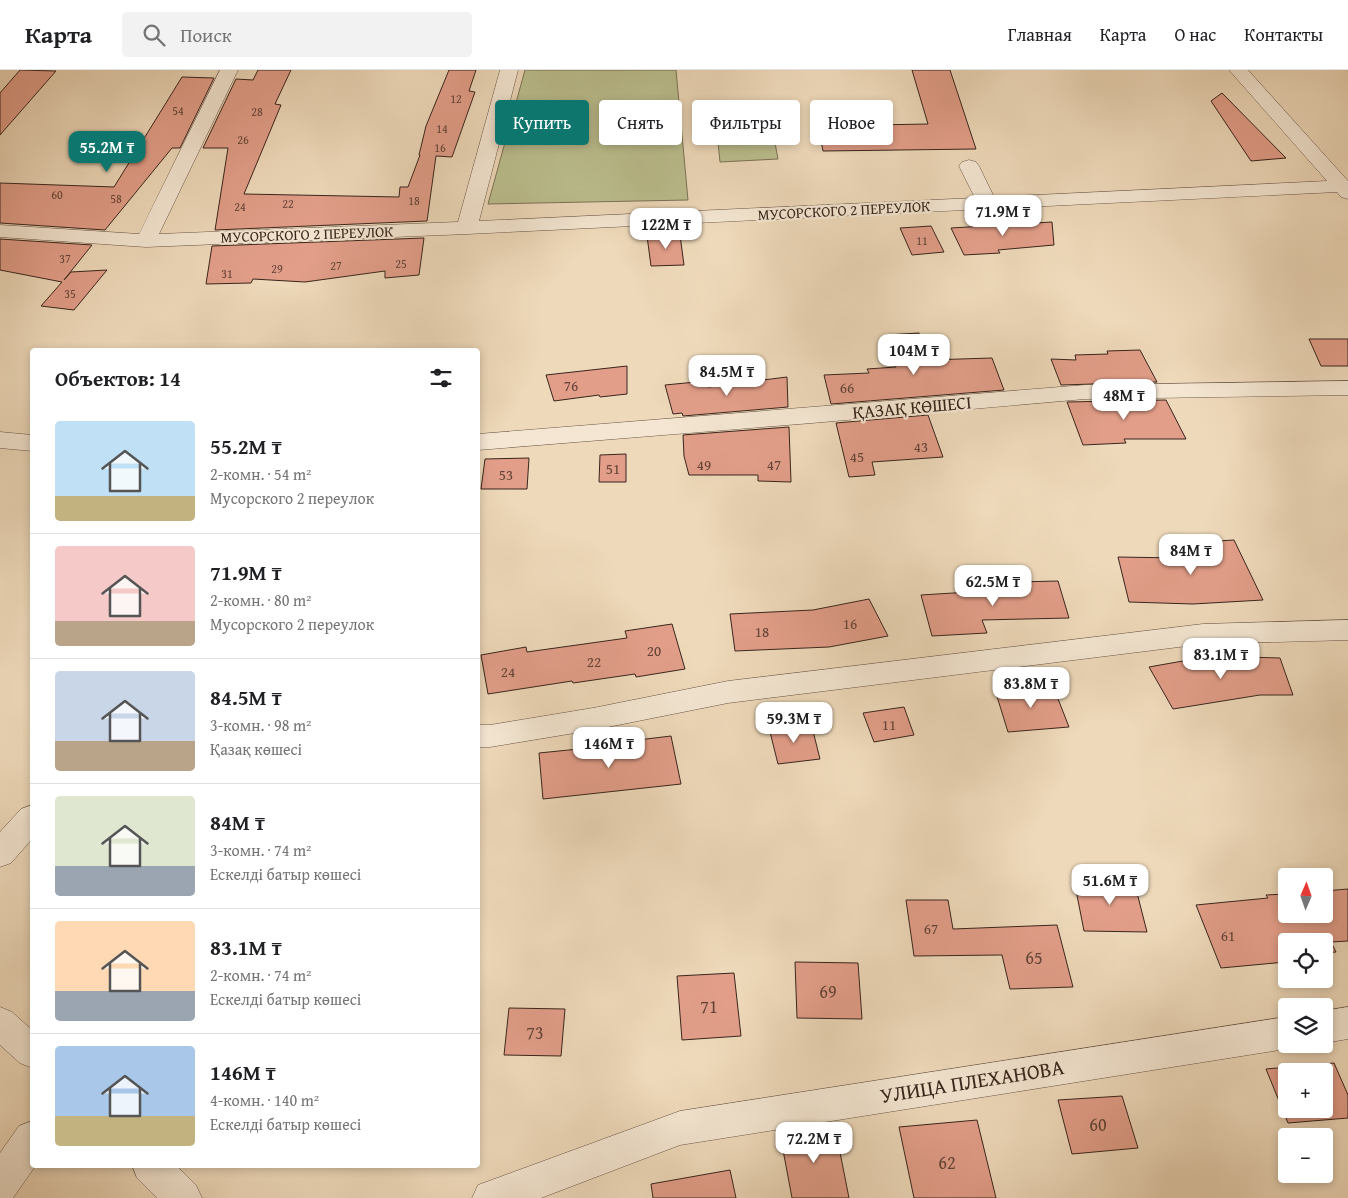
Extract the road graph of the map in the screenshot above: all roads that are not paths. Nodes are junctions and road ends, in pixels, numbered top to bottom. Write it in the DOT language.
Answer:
graph roads {
  1 [pos="230,70"];
  2 [pos="509,70"];
  3 [pos="1238,70"];
  4 [pos="969,166"];
  5 [pos="1344,189"];
  6 [pos="987,203"];
  7 [pos="467,228"];
  8 [pos="0,231"];
  9 [pos="146,241"];
  10 [pos="1348,388"];
  11 [pos="0,440"];
  12 [pos="480,442"];
  13 [pos="30,444"];
  14 [pos="1348,630"];
  15 [pos="480,736"];
  16 [pos="30,820"];
  17 [pos="0,854"];
  18 [pos="0,1023"];
  19 [pos="1348,1024"];
  20 [pos="1333,1026"];
  21 [pos="1278,1034"];
  22 [pos="30,1050"];
  23 [pos="30,1142"];
  24 [pos="153,1168"];
  25 [pos="0,1185"];
  26 [pos="183,1198"];
  27 [pos="491,1198"];
  1 -- 9 [label="street"];
  2 -- 7 [label="street"];
  3 -- 5 [label="street"];
  4 -- 6 [label="street"];
  5 -- 6 [label="street, МУСОРСКОГО 2 ПЕРЕУЛОК"];
  6 -- 7 [label="street, МУСОРСКОГО 2 ПЕРЕУЛОК"];
  7 -- 9 [label="street, МУСОРСКОГО 2 ПЕРЕУЛОК"];
  8 -- 9 [label="street, МУСОРСКОГО 2 ПЕРЕУЛОК"];
  10 -- 12 [label="street, ҚАЗАҚ КӨШЕСІ"];
  11 -- 13 [label="street"];
  14 -- 15 [label="street"];
  16 -- 17 [label="street"];
  18 -- 22 [label="street"];
  19 -- 20 [label="street"];
  21 -- 27 [label="street, УЛИЦА ПЛЕХАНОВА"];
  23 -- 25 [label="street"];
  24 -- 26 [label="street"];
}
